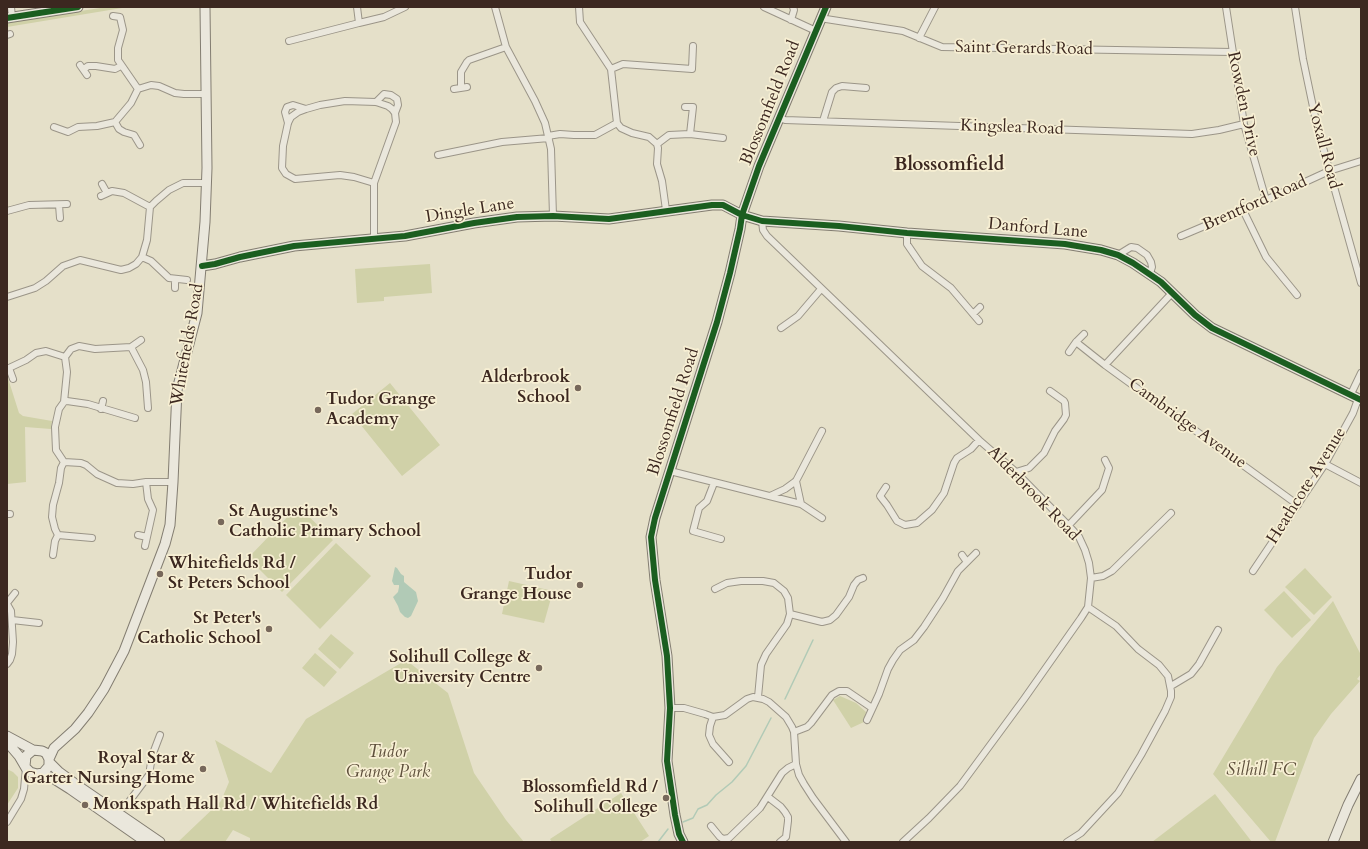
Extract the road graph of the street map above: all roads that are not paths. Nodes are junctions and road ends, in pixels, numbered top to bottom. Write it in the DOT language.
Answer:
graph roads {
  1 [pos="11,7"];
  2 [pos="78,7"];
  3 [pos="205,7"];
  4 [pos="357,7"];
  5 [pos="405,7"];
  6 [pos="496,7"];
  7 [pos="579,7"];
  8 [pos="764,7"];
  9 [pos="793,7"];
  10 [pos="826,7"];
  11 [pos="935,7"];
  12 [pos="1226,7"];
  13 [pos="1295,7"];
  14 [pos="113,16"];
  15 [pos="822,16"];
  16 [pos="10,18"];
  17 [pos="791,20"];
  18 [pos="359,23"];
  19 [pos="816,31"];
  20 [pos="919,38"];
  21 [pos="289,41"];
  22 [pos="693,46"];
  23 [pos="506,47"];
  24 [pos="1232,52"];
  25 [pos="121,66"];
  26 [pos="611,69"];
  27 [pos="84,70"];
  28 [pos="138,88"];
  29 [pos="866,88"];
  30 [pos="454,89"];
  31 [pos="206,94"];
  32 [pos="376,102"];
  33 [pos="685,107"];
  34 [pos="306,109"];
  35 [pos="395,113"];
  36 [pos="779,118"];
  37 [pos="823,121"];
  38 [pos="115,122"];
  39 [pos="288,123"];
  40 [pos="618,123"];
  41 [pos="1244,124"];
  42 [pos="54,127"];
  43 [pos="138,128"];
  44 [pos="68,132"];
  45 [pos="690,134"];
  46 [pos="134,135"];
  47 [pos="548,137"];
  48 [pos="723,138"];
  49 [pos="70,139"];
  50 [pos="657,144"];
  51 [pos="140,145"];
  52 [pos="438,155"];
  53 [pos="1361,161"];
  54 [pos="1329,171"];
  55 [pos="207,183"];
  56 [pos="374,183"];
  57 [pos="102,184"];
  58 [pos="1266,200"];
  59 [pos="67,204"];
  60 [pos="59,205"];
  61 [pos="150,207"];
  62 [pos="666,210"];
  63 [pos="1243,210"];
  64 [pos="7,211"];
  65 [pos="742,215"];
  66 [pos="553,216"];
  67 [pos="60,218"];
  68 [pos="762,221"];
  69 [pos="907,233"];
  70 [pos="1181,236"];
  71 [pos="374,239"];
  72 [pos="1118,255"];
  73 [pos="142,256"];
  74 [pos="202,266"];
  75 [pos="1150,273"];
  76 [pos="175,279"];
  77 [pos="187,280"];
  78 [pos="1361,283"];
  79 [pos="11,287"];
  80 [pos="175,288"];
  81 [pos="821,289"];
  82 [pos="16,293"];
  83 [pos="1172,294"];
  84 [pos="1297,295"];
  85 [pos="7,297"];
  86 [pos="980,307"];
  87 [pos="973,314"];
  88 [pos="979,321"];
  89 [pos="781,328"];
  90 [pos="1084,334"];
  91 [pos="141,340"];
  92 [pos="1076,342"];
  93 [pos="131,347"];
  94 [pos="1069,352"];
  95 [pos="65,357"];
  96 [pos="1105,364"];
  97 [pos="8,366"];
  98 [pos="1361,373"];
  99 [pos="13,379"];
  100 [pos="1050,391"];
  101 [pos="1357,398"];
  102 [pos="103,401"];
  103 [pos="64,402"];
  104 [pos="148,408"];
  105 [pos="101,409"];
  106 [pos="135,418"];
  107 [pos="822,431"];
  108 [pos="979,440"];
  109 [pos="1105,460"];
  110 [pos="64,462"];
  111 [pos="1325,464"];
  112 [pos="670,471"];
  113 [pos="1016,472"];
  114 [pos="796,481"];
  115 [pos="146,482"];
  116 [pos="173,482"];
  117 [pos="714,483"];
  118 [pos="1361,483"];
  119 [pos="886,487"];
  120 [pos="770,496"];
  121 [pos="801,504"];
  122 [pos="1298,505"];
  123 [pos="1171,513"];
  124 [pos="822,518"];
  125 [pos="1068,526"];
  126 [pos="58,535"];
  127 [pos="138,535"];
  128 [pos="83,537"];
  129 [pos="147,537"];
  130 [pos="92,538"];
  131 [pos="721,539"];
  132 [pos="81,544"];
  133 [pos="145,546"];
  134 [pos="976,553"];
  135 [pos="53,555"];
  136 [pos="962,556"];
  137 [pos="967,562"];
  138 [pos="1253,571"];
  139 [pos="863,578"];
  140 [pos="1091,578"];
  141 [pos="715,589"];
  142 [pos="15,592"];
  143 [pos="7,604"];
  144 [pos="1088,607"];
  145 [pos="790,614"];
  146 [pos="12,620"];
  147 [pos="39,624"];
  148 [pos="1218,630"];
  149 [pos="7,664"];
  150 [pos="1170,686"];
  151 [pos="758,697"];
  152 [pos="670,708"];
  153 [pos="872,708"];
  154 [pos="713,717"];
  155 [pos="867,720"];
  156 [pos="72,732"];
  157 [pos="794,732"];
  158 [pos="160,735"];
  159 [pos="7,736"];
  160 [pos="7,742"];
  161 [pos="34,750"];
  162 [pos="49,761"];
  163 [pos="729,762"];
  164 [pos="796,764"];
  165 [pos="26,767"];
  166 [pos="38,774"];
  167 [pos="1361,779"];
  168 [pos="24,789"];
  169 [pos="768,797"];
  170 [pos="126,807"];
  171 [pos="114,811"];
  172 [pos="127,820"];
  173 [pos="7,822"];
  174 [pos="711,826"];
  175 [pos="146,842"];
  176 [pos="160,842"];
  177 [pos="683,842"];
  178 [pos="780,842"];
  179 [pos="846,842"];
  180 [pos="903,842"];
  181 [pos="1067,842"];
  182 [pos="1333,842"];
  1 -- 16 [label="street"];
  2 -- 16 [label="street"];
  3 -- 31 [label="street, Whitefields Road"];
  4 -- 18 [label="street"];
  5 -- 18 [label="street"];
  6 -- 23 [label="street"];
  7 -- 26 [label="street"];
  8 -- 17 [label="street"];
  9 -- 17 [label="street"];
  10 -- 15 [label="street, Blossomfield Road"];
  11 -- 20 [label="street"];
  12 -- 24 [label="street, Rowden Drive"];
  13 -- 54 [label="street, Yoxall Road"];
  14 -- 25 [label="street"];
  15 -- 19 [label="street, Blossomfield Road"];
  15 -- 20 [label="street, Saint Gerards Road"];
  17 -- 19 [label="street"];
  18 -- 21 [label="street"];
  19 -- 36 [label="street, Blossomfield Road"];
  20 -- 24 [label="street, Saint Gerards Road"];
  22 -- 26 [label="street"];
  23 -- 30 [label="street"];
  23 -- 47 [label="street"];
  24 -- 41 [label="street, Rowden Drive"];
  25 -- 27 [label="street"];
  25 -- 28 [label="street"];
  26 -- 40 [label="street"];
  28 -- 31 [label="street"];
  28 -- 38 [label="street"];
  29 -- 37 [label="street"];
  31 -- 55 [label="street, Whitefields Road"];
  32 -- 34 [label="street"];
  32 -- 35 [label="street"];
  32 -- 35 [label="street"];
  33 -- 45 [label="street"];
  34 -- 39 [label="street"];
  34 -- 39 [label="street"];
  35 -- 56 [label="street"];
  36 -- 37 [label="street, Kingslea Road"];
  36 -- 65 [label="street, Blossomfield Road"];
  37 -- 41 [label="street, Kingslea Road"];
  38 -- 44 [label="street"];
  38 -- 46 [label="street"];
  39 -- 56 [label="street"];
  40 -- 47 [label="street"];
  40 -- 50 [label="street"];
  41 -- 58 [label="street, Rowden Drive"];
  42 -- 44 [label="street"];
  43 -- 46 [label="street"];
  44 -- 49 [label="street"];
  45 -- 48 [label="street"];
  45 -- 50 [label="street"];
  46 -- 51 [label="street"];
  47 -- 52 [label="street"];
  47 -- 66 [label="street"];
  50 -- 62 [label="street"];
  53 -- 54 [label="street, Brentford Road"];
  54 -- 58 [label="street, Brentford Road"];
  54 -- 78 [label="street, Yoxall Road"];
  55 -- 61 [label="street"];
  55 -- 74 [label="street, Whitefields Road"];
  56 -- 71 [label="street"];
  57 -- 61 [label="street"];
  58 -- 63 [label="street, Brentford Road"];
  59 -- 60 [label="street"];
  60 -- 64 [label="street"];
  60 -- 67 [label="street"];
  61 -- 73 [label="street"];
  62 -- 65 [label="street, Dingle Lane"];
  62 -- 66 [label="street, Dingle Lane"];
  63 -- 70 [label="street, Brentford Road"];
  63 -- 84 [label="street"];
  65 -- 68 [label="street, Danford Lane"];
  65 -- 112 [label="street, Blossomfield Road"];
  66 -- 71 [label="street, Dingle Lane"];
  68 -- 69 [label="street, Danford Lane"];
  68 -- 81 [label="street, Alderbrook Road"];
  69 -- 72 [label="street, Danford Lane"];
  69 -- 87 [label="street"];
  71 -- 74 [label="street, Dingle Lane"];
  72 -- 75 [label="street, Danford Lane"];
  72 -- 75 [label="street"];
  73 -- 76 [label="street"];
  73 -- 82 [label="street"];
  74 -- 116 [label="street, Whitefields Road"];
  75 -- 83 [label="street, Danford Lane"];
  76 -- 77 [label="street"];
  76 -- 80 [label="street"];
  79 -- 82 [label="street"];
  81 -- 89 [label="street"];
  81 -- 108 [label="street, Alderbrook Road"];
  82 -- 85 [label="street"];
  83 -- 96 [label="street"];
  83 -- 101 [label="street, Danford Lane"];
  86 -- 87 [label="street"];
  87 -- 88 [label="street"];
  90 -- 92 [label="street"];
  91 -- 93 [label="street"];
  92 -- 94 [label="street"];
  92 -- 96 [label="street, Cambridge Avenue"];
  93 -- 95 [label="street"];
  93 -- 104 [label="street"];
  95 -- 97 [label="street"];
  95 -- 103 [label="street"];
  96 -- 122 [label="street, Cambridge Avenue"];
  97 -- 99 [label="street"];
  98 -- 101 [label="street"];
  100 -- 113 [label="street"];
  101 -- 111 [label="street, Heathcote Avenue"];
  102 -- 105 [label="street"];
  103 -- 105 [label="street"];
  103 -- 110 [label="street"];
  105 -- 106 [label="street"];
  107 -- 114 [label="street"];
  108 -- 113 [label="street, Alderbrook Road"];
  108 -- 119 [label="street"];
  109 -- 125 [label="street"];
  110 -- 115 [label="street"];
  110 -- 126 [label="street"];
  111 -- 118 [label="street"];
  111 -- 122 [label="street, Heathcote Avenue"];
  112 -- 117 [label="street"];
  112 -- 152 [label="street, Blossomfield Road"];
  113 -- 125 [label="street, Alderbrook Road"];
  114 -- 120 [label="street"];
  114 -- 121 [label="street"];
  115 -- 116 [label="street"];
  115 -- 129 [label="street"];
  116 -- 156 [label="street, Whitefields Road"];
  117 -- 120 [label="street"];
  117 -- 131 [label="street"];
  120 -- 121 [label="street"];
  121 -- 124 [label="street"];
  122 -- 138 [label="street, Heathcote Avenue"];
  123 -- 140 [label="street"];
  125 -- 140 [label="street, Alderbrook Road"];
  126 -- 128 [label="street"];
  126 -- 135 [label="street"];
  127 -- 129 [label="street"];
  128 -- 130 [label="street"];
  128 -- 132 [label="street"];
  129 -- 133 [label="street"];
  134 -- 137 [label="street"];
  136 -- 137 [label="street"];
  137 -- 153 [label="street"];
  139 -- 145 [label="street"];
  140 -- 144 [label="street, Alderbrook Road"];
  141 -- 145 [label="street"];
  142 -- 143 [label="street"];
  143 -- 146 [label="street"];
  144 -- 150 [label="street"];
  144 -- 180 [label="street, Alderbrook Road"];
  145 -- 151 [label="street"];
  146 -- 147 [label="street"];
  146 -- 149 [label="street"];
  148 -- 150 [label="street"];
  150 -- 181 [label="street"];
  151 -- 154 [label="street"];
  151 -- 157 [label="street"];
  152 -- 154 [label="street"];
  152 -- 177 [label="street, Blossomfield Road"];
  153 -- 155 [label="street"];
  153 -- 157 [label="street"];
  154 -- 163 [label="street"];
  156 -- 161 [label="street, Whitefields Road"];
  156 -- 162 [label="street, Whitefields Road"];
  157 -- 164 [label="street"];
  158 -- 170 [label="street"];
  159 -- 161 [label="street"];
  160 -- 165 [label="street"];
  161 -- 162 [label="street"];
  161 -- 165 [label="street"];
  162 -- 166 [label="street"];
  162 -- 171 [label="street"];
  164 -- 169 [label="street"];
  164 -- 179 [label="street"];
  165 -- 166 [label="street"];
  165 -- 168 [label="street"];
  166 -- 168 [label="street"];
  166 -- 175 [label="street"];
  167 -- 182 [label="street"];
  168 -- 173 [label="street"];
  169 -- 174 [label="street"];
  169 -- 178 [label="street"];
  170 -- 171 [label="street"];
  170 -- 172 [label="street"];
  171 -- 172 [label="street"];
  172 -- 176 [label="street"];
}
